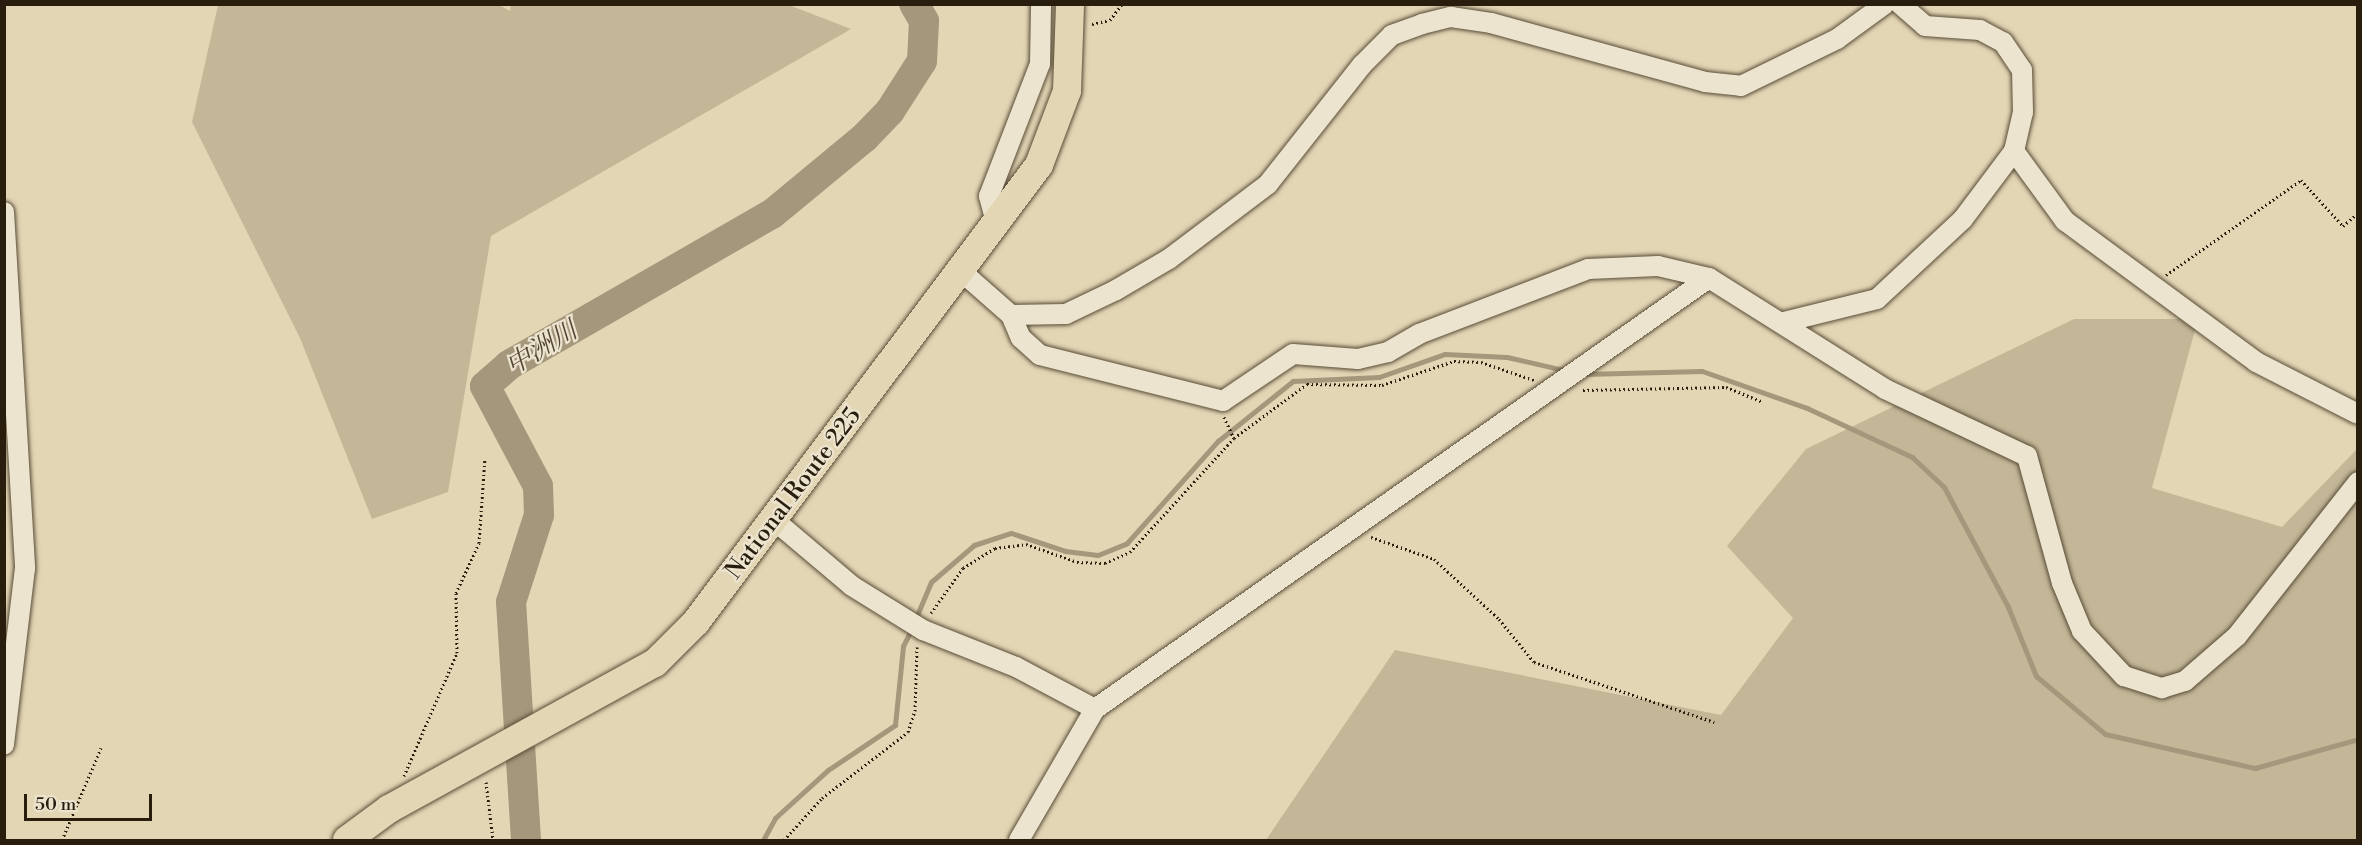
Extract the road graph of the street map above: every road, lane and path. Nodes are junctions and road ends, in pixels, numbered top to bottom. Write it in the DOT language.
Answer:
graph roads {
  1 [pos="1041,4"];
  2 [pos="1122,4"];
  3 [pos="1885,4"];
  4 [pos="1900,4"];
  5 [pos="1424,14"];
  6 [pos="1071,17"];
  7 [pos="2014,151"];
  8 [pos="4,212"];
  9 [pos="2358,213"];
  10 [pos="997,226"];
  11 [pos="962,272"];
  12 [pos="1709,278"];
  13 [pos="2150,286"];
  14 [pos="1011,315"];
  15 [pos="1784,322"];
  16 [pos="1555,390"];
  17 [pos="1763,402"];
  18 [pos="2358,414"];
  19 [pos="485,458"];
  20 [pos="2358,482"];
  21 [pos="774,520"];
  22 [pos="1352,531"];
  23 [pos="916,626"];
  24 [pos="1095,709"];
  25 [pos="1714,722"];
  26 [pos="4,745"];
  27 [pos="101,748"];
  28 [pos="484,759"];
  29 [pos="403,778"];
  30 [pos="62,840"];
  31 [pos="347,840"];
  32 [pos="493,840"];
  33 [pos="784,840"];
  34 [pos="1019,840"];
  1 -- 10 [label="street"];
  2 -- 6 [label="path"];
  3 -- 5 [label="street"];
  4 -- 7 [label="street"];
  5 -- 14 [label="street"];
  6 -- 10 [label="highway, National Route 225"];
  7 -- 13 [label="street"];
  7 -- 15 [label="street"];
  8 -- 26 [label="street"];
  9 -- 13 [label="path"];
  10 -- 11 [label="highway, National Route 225"];
  11 -- 14 [label="street"];
  11 -- 21 [label="highway, National Route 225"];
  12 -- 14 [label="street"];
  12 -- 15 [label="street"];
  12 -- 16 [label="street"];
  13 -- 18 [label="street"];
  15 -- 20 [label="street"];
  16 -- 17 [label="path"];
  16 -- 22 [label="street"];
  16 -- 23 [label="path"];
  19 -- 29 [label="path"];
  21 -- 23 [label="street"];
  21 -- 28 [label="highway, National Route 225"];
  22 -- 24 [label="street"];
  22 -- 25 [label="path"];
  23 -- 24 [label="street"];
  23 -- 33 [label="path"];
  24 -- 34 [label="street"];
  27 -- 30 [label="path"];
  28 -- 31 [label="highway, National Route 225"];
  28 -- 32 [label="path"];
}
